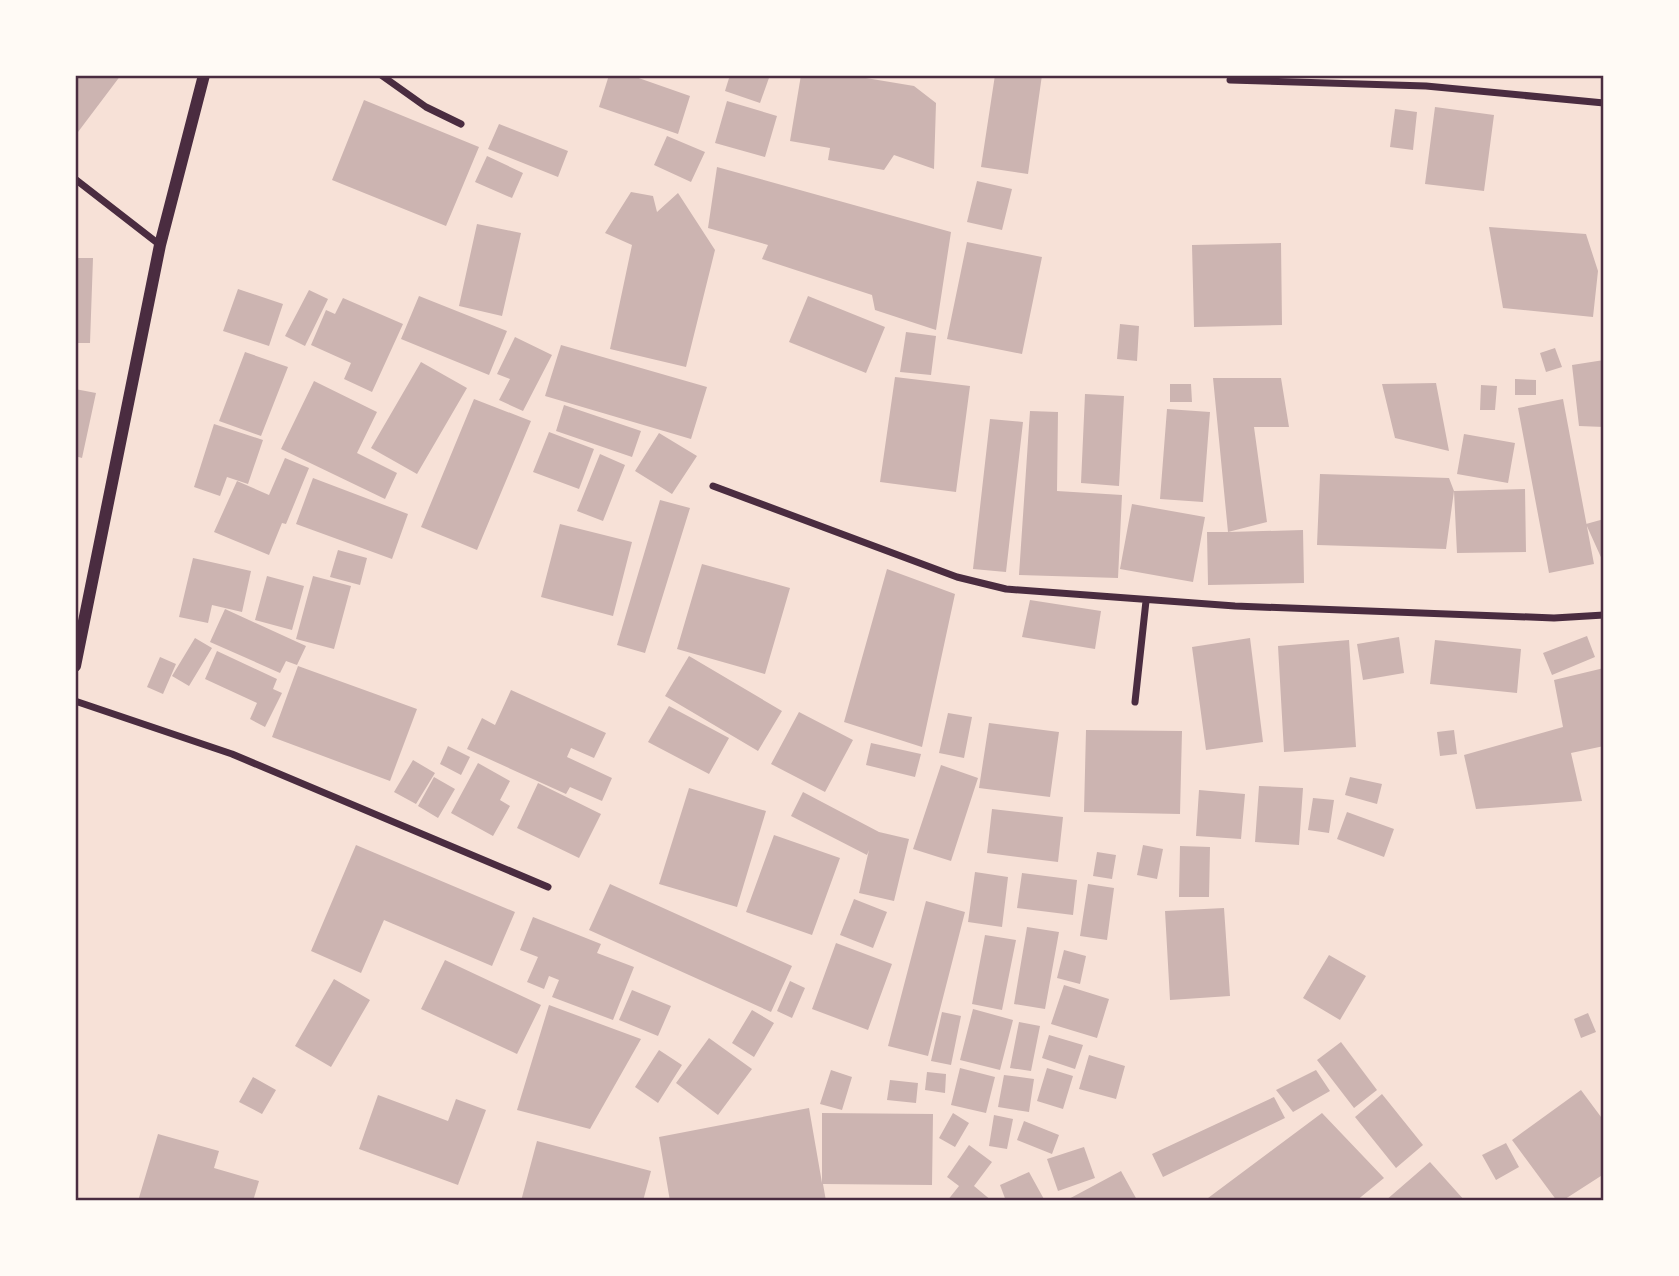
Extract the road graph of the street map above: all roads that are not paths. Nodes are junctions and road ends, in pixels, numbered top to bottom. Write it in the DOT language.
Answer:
graph roads {
  1 [pos="204,75"];
  2 [pos="381,75"];
  3 [pos="1230,80"];
  4 [pos="1604,103"];
  5 [pos="461,124"];
  6 [pos="75,179"];
  7 [pos="160,245"];
  8 [pos="713,486"];
  9 [pos="1146,601"];
  10 [pos="1604,615"];
  11 [pos="75,666"];
  12 [pos="75,701"];
  13 [pos="1135,702"];
  14 [pos="548,887"];
  1 -- 7 [label="street"];
  2 -- 5 [label="street"];
  3 -- 4 [label="street"];
  6 -- 7 [label="street"];
  7 -- 11 [label="street"];
  8 -- 9 [label="street"];
  9 -- 10 [label="street"];
  9 -- 13 [label="street"];
  12 -- 14 [label="street"];
}
